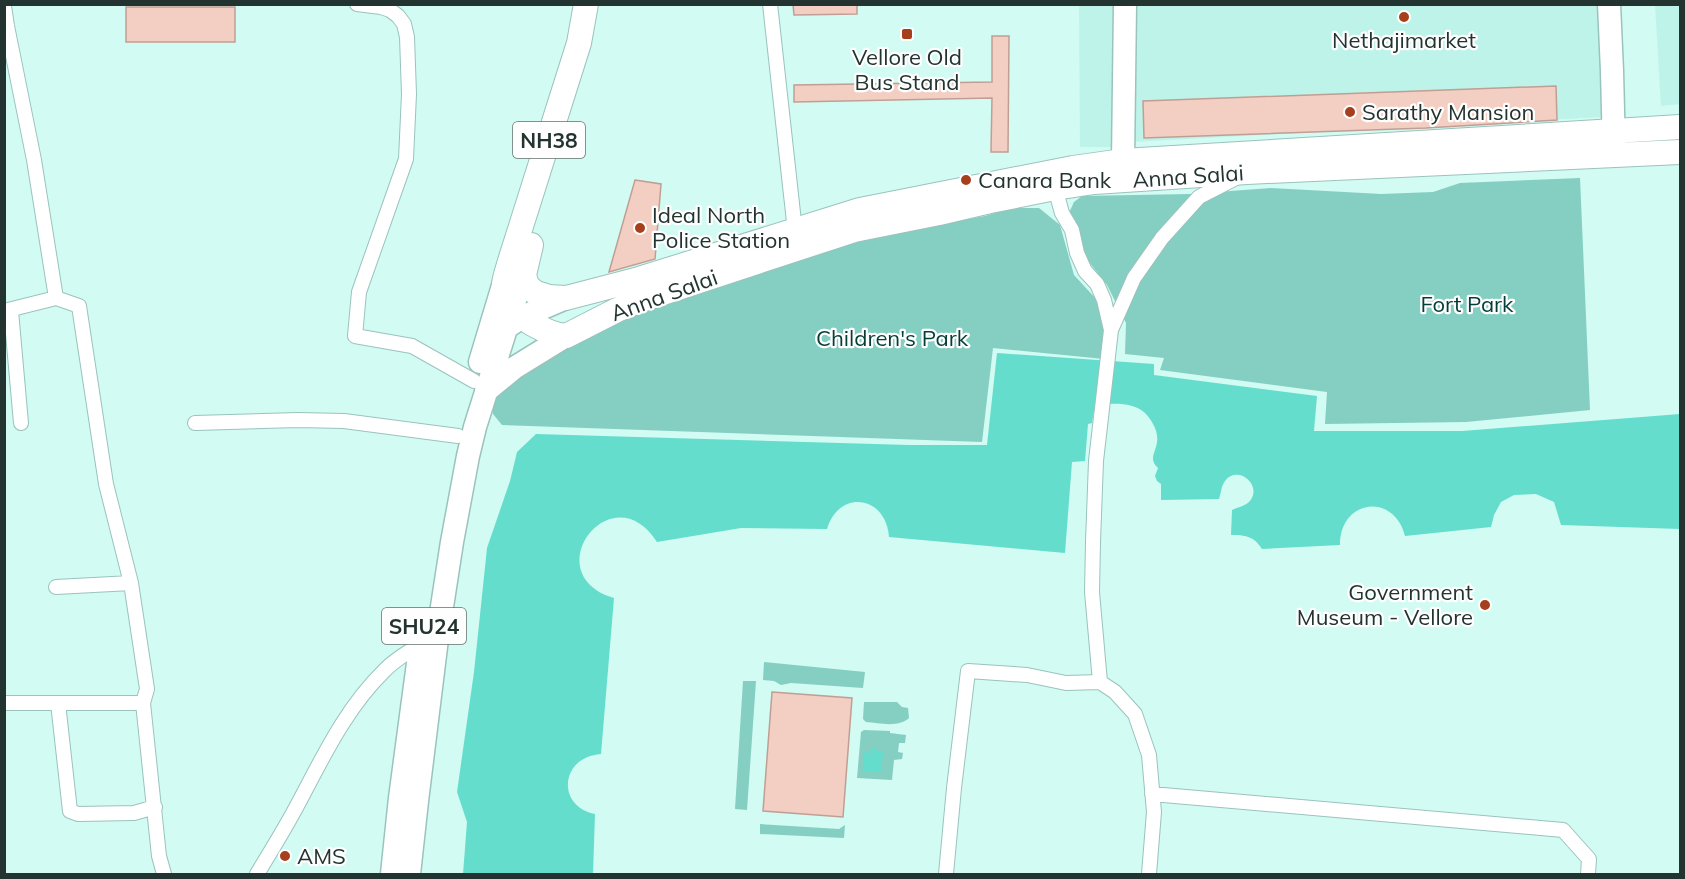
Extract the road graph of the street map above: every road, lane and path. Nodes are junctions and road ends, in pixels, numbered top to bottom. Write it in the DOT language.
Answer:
graph roads {
  1 [pos="357,4"];
  2 [pos="586,4"];
  3 [pos="600,4"];
  4 [pos="770,4"];
  5 [pos="1125,4"];
  6 [pos="1609,4"];
  7 [pos="4,6"];
  8 [pos="1680,127"];
  9 [pos="1614,130"];
  10 [pos="1680,152"];
  11 [pos="1614,156"];
  12 [pos="1124,161"];
  13 [pos="1247,172"];
  14 [pos="1055,188"];
  15 [pos="795,231"];
  16 [pos="516,269"];
  17 [pos="56,298"];
  18 [pos="566,298"];
  19 [pos="8,311"];
  20 [pos="514,318"];
  21 [pos="1111,330"];
  22 [pos="566,336"];
  23 [pos="480,386"];
  24 [pos="21,423"];
  25 [pos="195,423"];
  26 [pos="458,436"];
  27 [pos="131,582"];
  28 [pos="56,587"];
  29 [pos="421,644"];
  30 [pos="1100,682"];
  31 [pos="4,703"];
  32 [pos="58,703"];
  33 [pos="143,703"];
  34 [pos="1152,794"];
  35 [pos="155,807"];
  36 [pos="258,872"];
  37 [pos="164,874"];
  38 [pos="244,874"];
  39 [pos="392,874"];
  40 [pos="410,874"];
  41 [pos="946,874"];
  42 [pos="1149,874"];
  43 [pos="1588,874"];
  1 -- 23 [label="street"];
  2 -- 16 [label="highway, NH38"];
  3 -- 16 [label="highway, NH38"];
  4 -- 15 [label="street"];
  5 -- 12 [label="main road"];
  6 -- 9 [label="main road"];
  7 -- 17 [label="street"];
  8 -- 9 [label="highway, Anna Salai"];
  9 -- 11 [label="main road"];
  9 -- 12 [label="highway, Anna Salai"];
  10 -- 11 [label="highway, Anna Salai"];
  11 -- 13 [label="highway, Anna Salai"];
  12 -- 15 [label="highway, Anna Salai"];
  13 -- 14 [label="highway, Anna Salai"];
  13 -- 21 [label="street"];
  14 -- 21 [label="street"];
  14 -- 22 [label="highway, Anna Salai"];
  15 -- 18 [label="highway, Anna Salai"];
  16 -- 18 [label="highway, Anna Salai"];
  16 -- 20 [label="highway, NH38"];
  16 -- 23 [label="main road, SHU24"];
  17 -- 19 [label="street"];
  17 -- 27 [label="street"];
  18 -- 20 [label="main road"];
  19 -- 24 [label="street"];
  20 -- 22 [label="highway"];
  20 -- 23 [label="main road"];
  21 -- 30 [label="street"];
  22 -- 23 [label="main road"];
  23 -- 26 [label="main road, SHU24"];
  23 -- 40 [label="main road, SHU24"];
  25 -- 26 [label="street"];
  26 -- 29 [label="main road, SHU24"];
  27 -- 28 [label="street"];
  27 -- 33 [label="street"];
  29 -- 36 [label="street"];
  29 -- 39 [label="main road, SHU24"];
  30 -- 34 [label="street"];
  30 -- 41 [label="street"];
  31 -- 32 [label="street"];
  32 -- 33 [label="street"];
  32 -- 35 [label="street"];
  33 -- 35 [label="street"];
  34 -- 42 [label="street"];
  34 -- 43 [label="street"];
  35 -- 37 [label="street"];
  36 -- 38 [label="street"];
}
